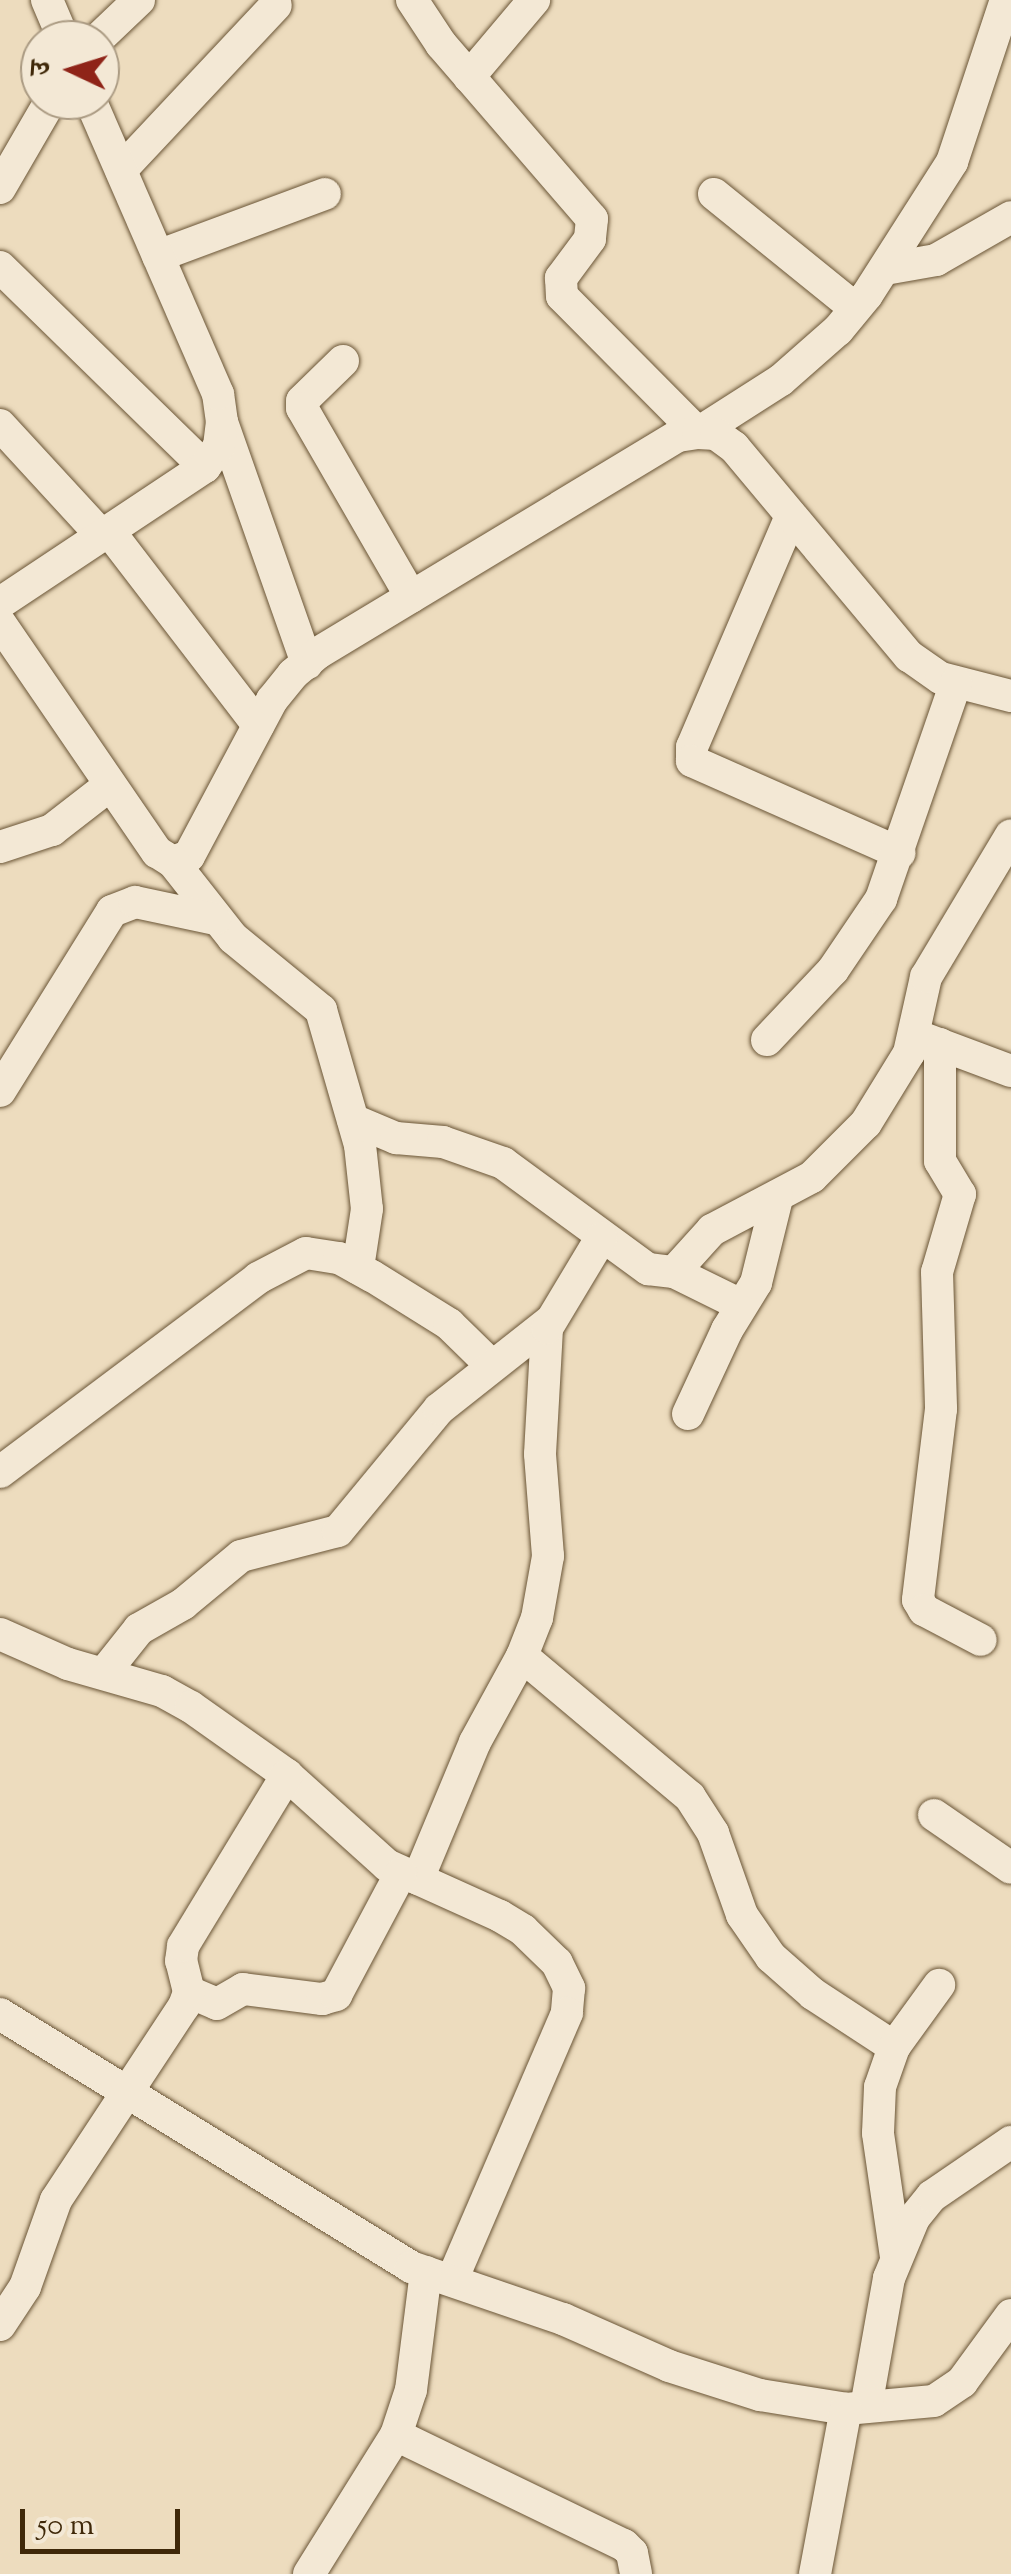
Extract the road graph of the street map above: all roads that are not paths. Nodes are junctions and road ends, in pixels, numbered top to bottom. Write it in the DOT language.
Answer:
graph roads {
  1 [pos="139,0"];
  2 [pos="412,0"];
  3 [pos="534,0"];
  4 [pos="1006,0"];
  5 [pos="276,5"];
  6 [pos="118,20"];
  7 [pos="469,77"];
  8 [pos="39,120"];
  9 [pos="99,120"];
  10 [pos="121,170"];
  11 [pos="0,188"];
  12 [pos="325,194"];
  13 [pos="714,194"];
  14 [pos="1011,218"];
  15 [pos="158,256"];
  16 [pos="0,267"];
  17 [pos="885,269"];
  18 [pos="856,308"];
  19 [pos="343,361"];
  20 [pos="222,422"];
  21 [pos="0,425"];
  22 [pos="698,432"];
  23 [pos="205,468"];
  24 [pos="791,516"];
  25 [pos="105,533"];
  26 [pos="411,597"];
  27 [pos="0,603"];
  28 [pos="0,624"];
  29 [pos="307,663"];
  30 [pos="956,683"];
  31 [pos="1011,696"];
  32 [pos="258,724"];
  33 [pos="110,785"];
  34 [pos="1011,835"];
  35 [pos="0,847"];
  36 [pos="900,853"];
  37 [pos="173,862"];
  38 [pos="216,919"];
  39 [pos="767,1040"];
  40 [pos="928,1040"];
  41 [pos="1011,1072"];
  42 [pos="0,1091"];
  43 [pos="353,1120"];
  44 [pos="776,1198"];
  45 [pos="601,1238"];
  46 [pos="358,1268"];
  47 [pos="674,1272"];
  48 [pos="740,1305"];
  49 [pos="549,1322"];
  50 [pos="491,1365"];
  51 [pos="688,1414"];
  52 [pos="0,1472"];
  53 [pos="0,1634"];
  54 [pos="982,1640"];
  55 [pos="522,1656"];
  56 [pos="104,1674"];
  57 [pos="287,1775"];
  58 [pos="934,1815"];
  59 [pos="1011,1868"];
  60 [pos="409,1876"];
  61 [pos="939,1985"];
  62 [pos="189,1992"];
  63 [pos="0,2014"];
  64 [pos="894,2048"];
  65 [pos="130,2090"];
  66 [pos="1011,2142"];
  67 [pos="896,2257"];
  68 [pos="439,2276"];
  69 [pos="1011,2315"];
  70 [pos="0,2325"];
  71 [pos="856,2408"];
  72 [pos="396,2435"];
  73 [pos="309,2574"];
  74 [pos="636,2574"];
  75 [pos="815,2574"];
  1 -- 6 [label="street"];
  2 -- 7 [label="street"];
  3 -- 7 [label="street"];
  4 -- 17 [label="street"];
  5 -- 10 [label="street"];
  7 -- 22 [label="street"];
  8 -- 11 [label="street"];
  9 -- 10 [label="street"];
  10 -- 15 [label="street"];
  12 -- 15 [label="street"];
  13 -- 18 [label="street"];
  14 -- 17 [label="street"];
  15 -- 20 [label="street"];
  16 -- 23 [label="street"];
  17 -- 18 [label="street"];
  18 -- 22 [label="street"];
  19 -- 26 [label="street"];
  20 -- 23 [label="street"];
  20 -- 29 [label="street"];
  21 -- 25 [label="street"];
  22 -- 24 [label="street"];
  22 -- 26 [label="street"];
  23 -- 25 [label="street"];
  24 -- 30 [label="street"];
  24 -- 36 [label="street"];
  25 -- 27 [label="street"];
  25 -- 32 [label="street"];
  26 -- 29 [label="street"];
  28 -- 33 [label="street"];
  29 -- 32 [label="street"];
  30 -- 31 [label="street"];
  30 -- 36 [label="street"];
  32 -- 37 [label="street"];
  33 -- 35 [label="street"];
  33 -- 37 [label="street"];
  34 -- 40 [label="street"];
  36 -- 39 [label="street"];
  37 -- 38 [label="street"];
  38 -- 42 [label="street"];
  38 -- 43 [label="street"];
  40 -- 41 [label="street"];
  40 -- 44 [label="street"];
  40 -- 54 [label="street"];
  43 -- 45 [label="street"];
  43 -- 46 [label="street"];
  44 -- 47 [label="street"];
  44 -- 48 [label="street"];
  45 -- 47 [label="street"];
  45 -- 49 [label="street"];
  46 -- 50 [label="street"];
  46 -- 52 [label="street"];
  47 -- 48 [label="street"];
  48 -- 51 [label="street"];
  49 -- 50 [label="street"];
  49 -- 55 [label="street"];
  50 -- 56 [label="street"];
  53 -- 56 [label="street"];
  55 -- 60 [label="street"];
  55 -- 64 [label="street"];
  56 -- 57 [label="street"];
  57 -- 60 [label="street"];
  57 -- 62 [label="street"];
  58 -- 59 [label="street"];
  60 -- 62 [label="street"];
  60 -- 68 [label="street"];
  61 -- 64 [label="street"];
  62 -- 65 [label="street"];
  63 -- 65 [label="street"];
  64 -- 67 [label="street"];
  65 -- 68 [label="street"];
  65 -- 70 [label="street"];
  66 -- 67 [label="street"];
  67 -- 71 [label="street"];
  68 -- 71 [label="street"];
  68 -- 72 [label="street"];
  69 -- 71 [label="street"];
  71 -- 75 [label="street"];
  72 -- 73 [label="street"];
  72 -- 74 [label="street"];
}
